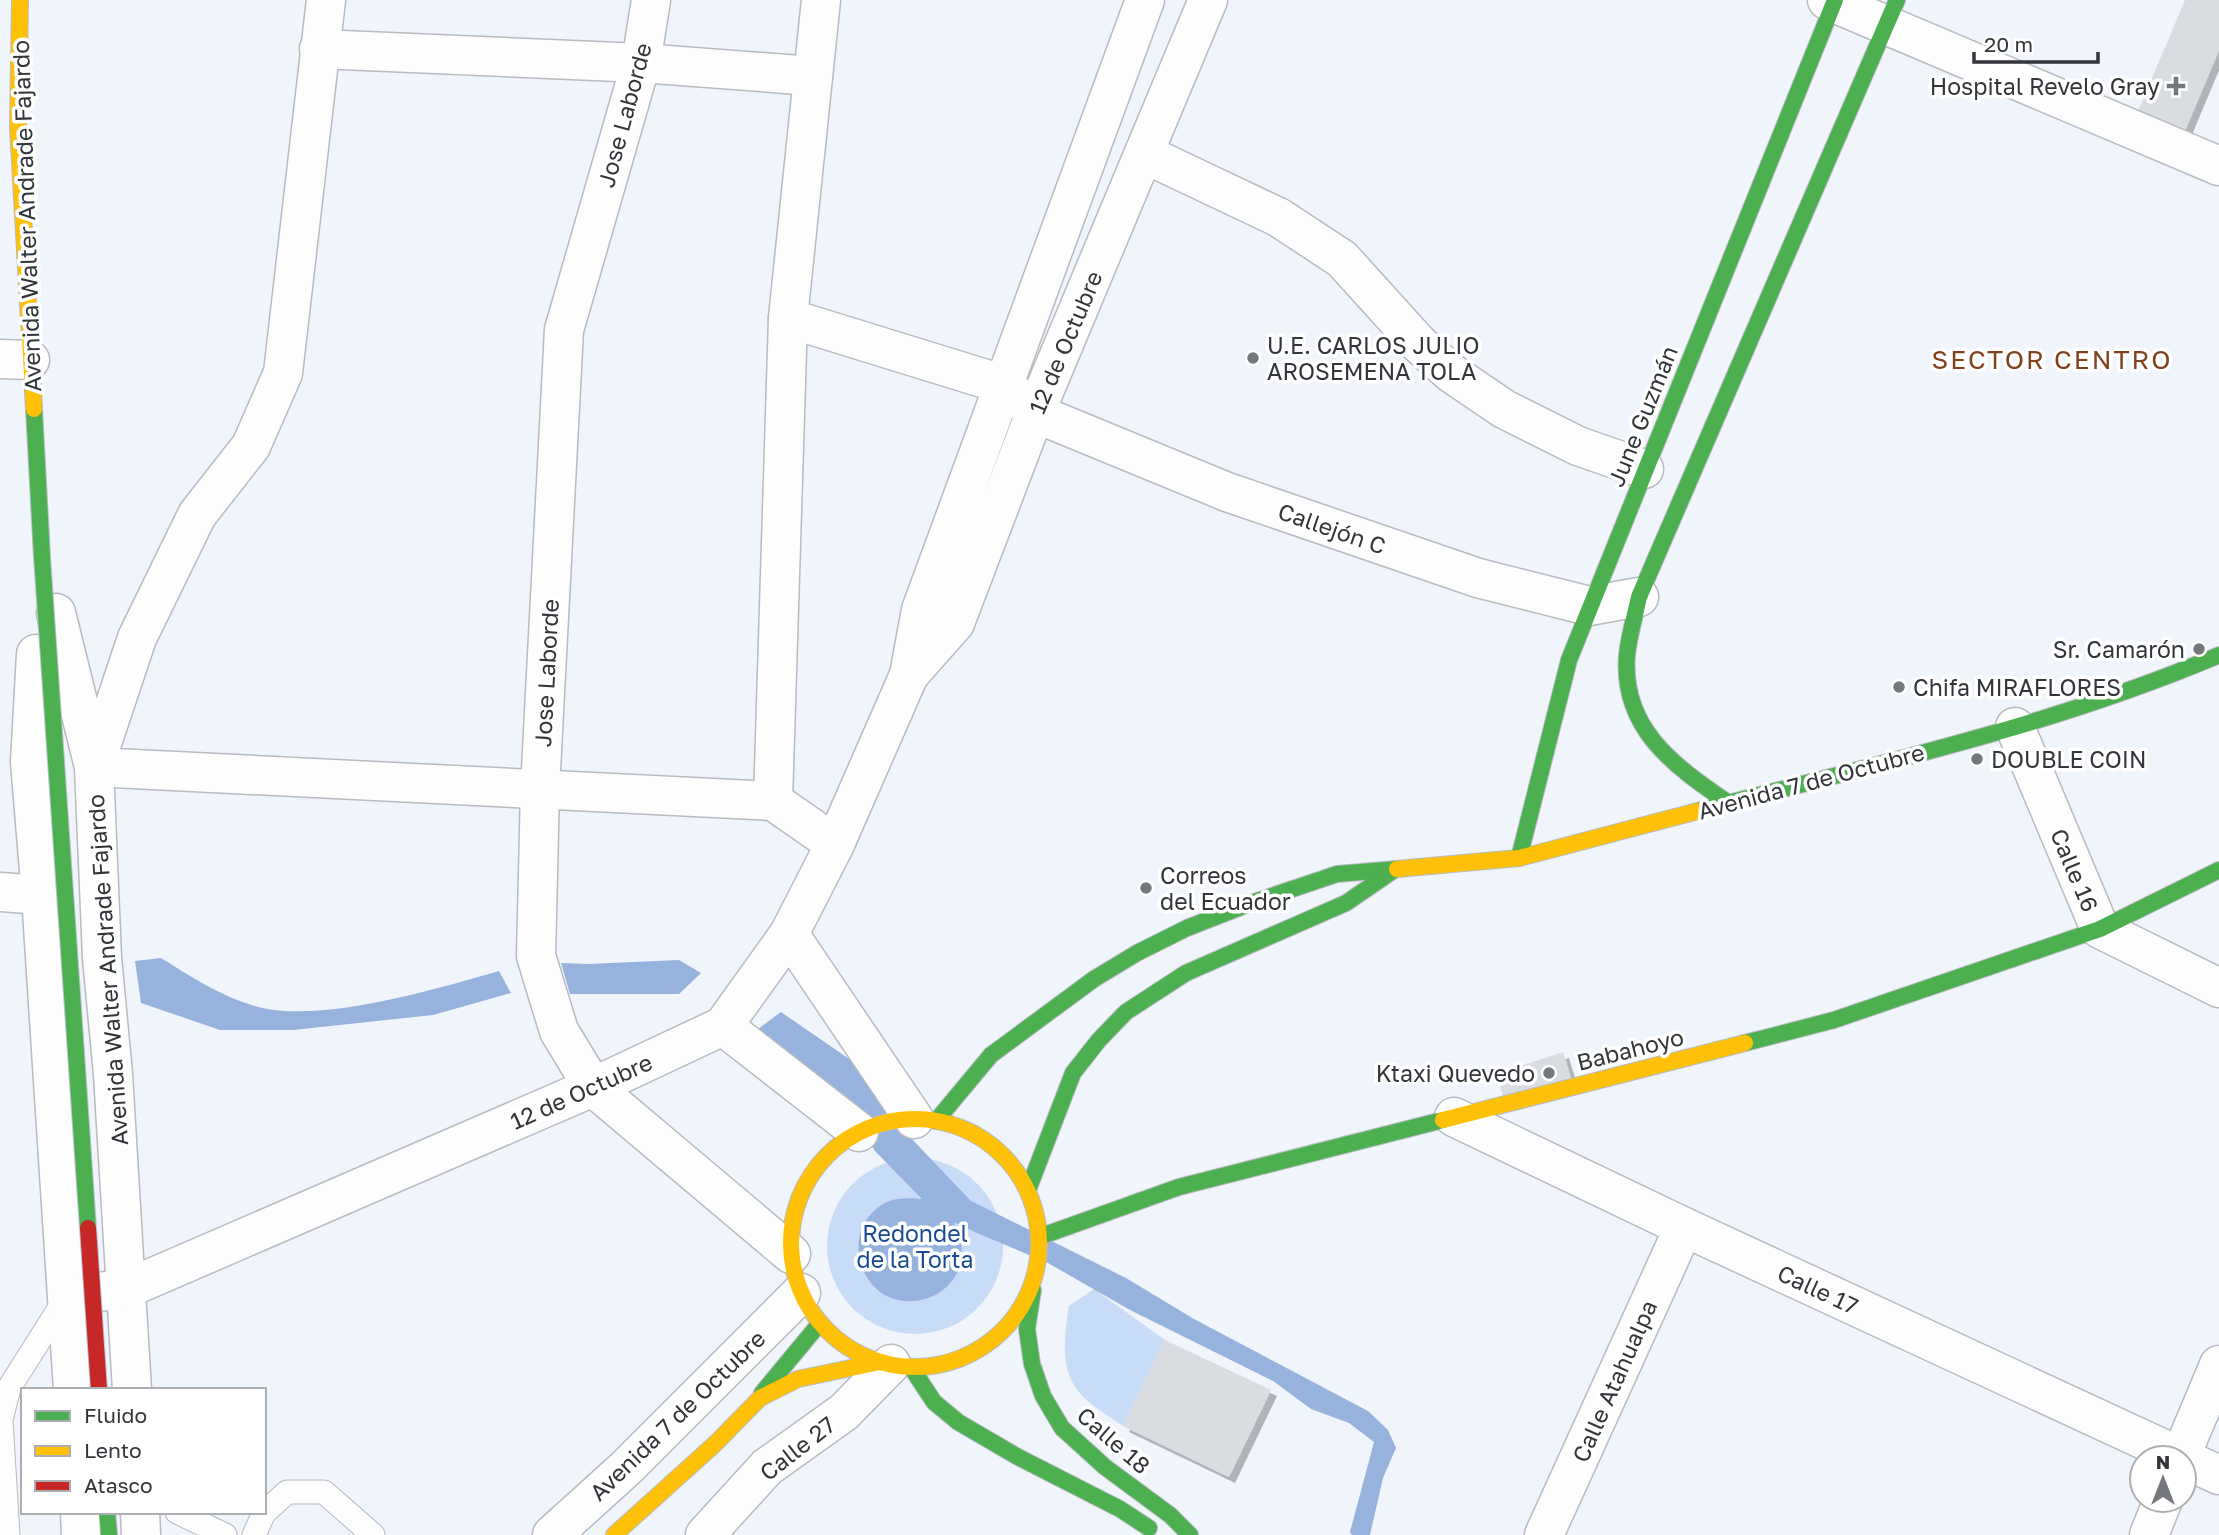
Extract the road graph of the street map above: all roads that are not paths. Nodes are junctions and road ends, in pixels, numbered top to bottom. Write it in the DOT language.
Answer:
graph roads {
  1 [pos="20,0"];
  2 [pos="326,0"];
  3 [pos="652,0"];
  4 [pos="821,0"];
  5 [pos="1145,0"];
  6 [pos="1208,0"];
  7 [pos="1832,1"];
  8 [pos="1891,12"];
  9 [pos="319,50"];
  10 [pos="641,63"];
  11 [pos="813,76"];
  12 [pos="1145,154"];
  13 [pos="2219,166"];
  14 [pos="788,318"];
  15 [pos="15,359"];
  16 [pos="1005,385"];
  17 [pos="1035,413"];
  18 [pos="1644,469"];
  19 [pos="42,557"];
  20 [pos="1639,597"];
  21 [pos="1589,606"];
  22 [pos="2219,655"];
  23 [pos="909,675"];
  24 [pos="2015,727"];
  25 [pos="94,767"];
  26 [pos="540,789"];
  27 [pos="773,801"];
  28 [pos="1727,802"];
  29 [pos="835,844"];
  30 [pos="1519,858"];
  31 [pos="1394,870"];
  32 [pos="2219,870"];
  33 [pos="0,892"];
  34 [pos="41,895"];
  35 [pos="2100,929"];
  36 [pos="789,934"];
  37 [pos="2219,988"];
  38 [pos="723,1026"];
  39 [pos="593,1087"];
  40 [pos="1454,1117"];
  41 [pos="925,1120"];
  42 [pos="859,1132"];
  43 [pos="1028,1190"];
  44 [pos="1684,1227"];
  45 [pos="1039,1237"];
  46 [pos="791,1254"];
  47 [pos="1034,1280"];
  48 [pos="127,1289"];
  49 [pos="68,1295"];
  50 [pos="811,1308"];
  51 [pos="892,1365"];
  52 [pos="2219,1365"];
  53 [pos="73,1388"];
  54 [pos="99,1388"];
  55 [pos="132,1388"];
  56 [pos="745,1413"];
  57 [pos="2152,1444"];
  58 [pos="2188,1444"];
  59 [pos="2198,1465"];
  60 [pos="2219,1475"];
  61 [pos="3,1497"];
  62 [pos="266,1510"];
  63 [pos="80,1514"];
  64 [pos="107,1514"];
  65 [pos="140,1514"];
  66 [pos="181,1514"];
  67 [pos="263,1514"];
  68 [pos="2157,1514"];
  69 [pos="8,1535"];
  70 [pos="81,1535"];
  71 [pos="109,1535"];
  72 [pos="141,1535"];
  73 [pos="225,1535"];
  74 [pos="254,1535"];
  75 [pos="373,1535"];
  76 [pos="552,1535"];
  77 [pos="614,1535"];
  78 [pos="705,1535"];
  79 [pos="1162,1535"];
  80 [pos="1190,1535"];
  81 [pos="1544,1535"];
  82 [pos="2148,1535"];
  1 -- 15 [label="main road, Avenida Walter Andrade Fajardo"];
  2 -- 9 [label="street"];
  3 -- 10 [label="street, Jose Laborde"];
  4 -- 11 [label="street"];
  5 -- 16 [label="street, 12 de Octubre"];
  6 -- 12 [label="street, 12 de Octubre"];
  7 -- 8 [label="street"];
  7 -- 18 [label="main road, June Guzmán"];
  8 -- 13 [label="street"];
  8 -- 20 [label="main road"];
  9 -- 10 [label="street"];
  9 -- 25 [label="street"];
  10 -- 11 [label="street"];
  10 -- 26 [label="street, Jose Laborde"];
  11 -- 14 [label="street"];
  12 -- 17 [label="street, 12 de Octubre"];
  12 -- 18 [label="street"];
  14 -- 16 [label="street"];
  14 -- 27 [label="street"];
  15 -- 19 [label="main road, Avenida Walter Andrade Fajardo"];
  16 -- 17 [label="street"];
  16 -- 23 [label="street, 12 de Octubre"];
  17 -- 21 [label="street, Callejón C"];
  17 -- 23 [label="street, 12 de Octubre"];
  18 -- 21 [label="main road, June Guzmán"];
  19 -- 25 [label="street, Avenida Walter Andrade Fajardo"];
  19 -- 34 [label="street, Avenida Walter Andrade Fajardo"];
  19 -- 54 [label="main road, Avenida Walter Andrade Fajardo, bridge"];
  20 -- 21 [label="street, Callejón C"];
  20 -- 28 [label="main road"];
  21 -- 30 [label="main road, June Guzmán"];
  22 -- 24 [label="main road, Avenida 7 de Octubre"];
  23 -- 29 [label="street, 12 de Octubre"];
  24 -- 28 [label="main road, Avenida 7 de Octubre"];
  24 -- 35 [label="street, Calle 16"];
  25 -- 26 [label="street"];
  25 -- 48 [label="street, Avenida Walter Andrade Fajardo"];
  26 -- 27 [label="street"];
  26 -- 39 [label="street, Jose Laborde"];
  27 -- 29 [label="street"];
  28 -- 30 [label="main road, Avenida 7 de Octubre"];
  29 -- 36 [label="street, 12 de Octubre"];
  30 -- 31 [label="main road, Avenida 7 de Octubre"];
  31 -- 41 [label="main road, Avenida 7 de Octubre"];
  31 -- 43 [label="main road, Avenida 7 de Octubre"];
  32 -- 35 [label="main road, Babahoyo"];
  33 -- 34 [label="street"];
  34 -- 49 [label="street, Avenida Walter Andrade Fajardo"];
  35 -- 37 [label="street, Calle 16"];
  35 -- 40 [label="main road, Babahoyo"];
  36 -- 38 [label="street, 12 de Octubre"];
  36 -- 41 [label="street"];
  38 -- 39 [label="street, 12 de Octubre"];
  38 -- 42 [label="street"];
  39 -- 46 [label="street, Jose Laborde"];
  39 -- 48 [label="street, 12 de Octubre"];
  40 -- 44 [label="street, Calle 17"];
  40 -- 45 [label="main road, Babahoyo"];
  41 -- 42 [label="main road"];
  41 -- 43 [label="main road"];
  42 -- 46 [label="main road"];
  43 -- 45 [label="main road"];
  44 -- 57 [label="street, Calle 17"];
  44 -- 81 [label="street, Calle Atahualpa"];
  45 -- 47 [label="main road"];
  46 -- 50 [label="main road"];
  47 -- 51 [label="main road"];
  47 -- 80 [label="main road, Calle 18"];
  48 -- 49 [label="street, 12 de Octubre"];
  48 -- 55 [label="street, Avenida Walter Andrade Fajardo"];
  49 -- 53 [label="street, Avenida Walter Andrade Fajardo"];
  49 -- 61 [label="lane"];
  50 -- 51 [label="main road"];
  50 -- 56 [label="main road, Avenida 7 de Octubre"];
  50 -- 76 [label="street, Avenida 7 de Octubre"];
  51 -- 56 [label="main road, Avenida 7 de Octubre"];
  51 -- 78 [label="street, Calle 27"];
  51 -- 79 [label="main road"];
  52 -- 58 [label="street"];
  56 -- 77 [label="main road, Avenida 7 de Octubre"];
  59 -- 60 [label="street, Calle 17"];
  61 -- 69 [label="lane"];
  62 -- 75 [label="lane"];
  63 -- 70 [label="street"];
  64 -- 71 [label="main road"];
  65 -- 72 [label="street"];
  66 -- 73 [label="lane"];
  67 -- 74 [label="lane"];
  68 -- 82 [label="street"];
}
